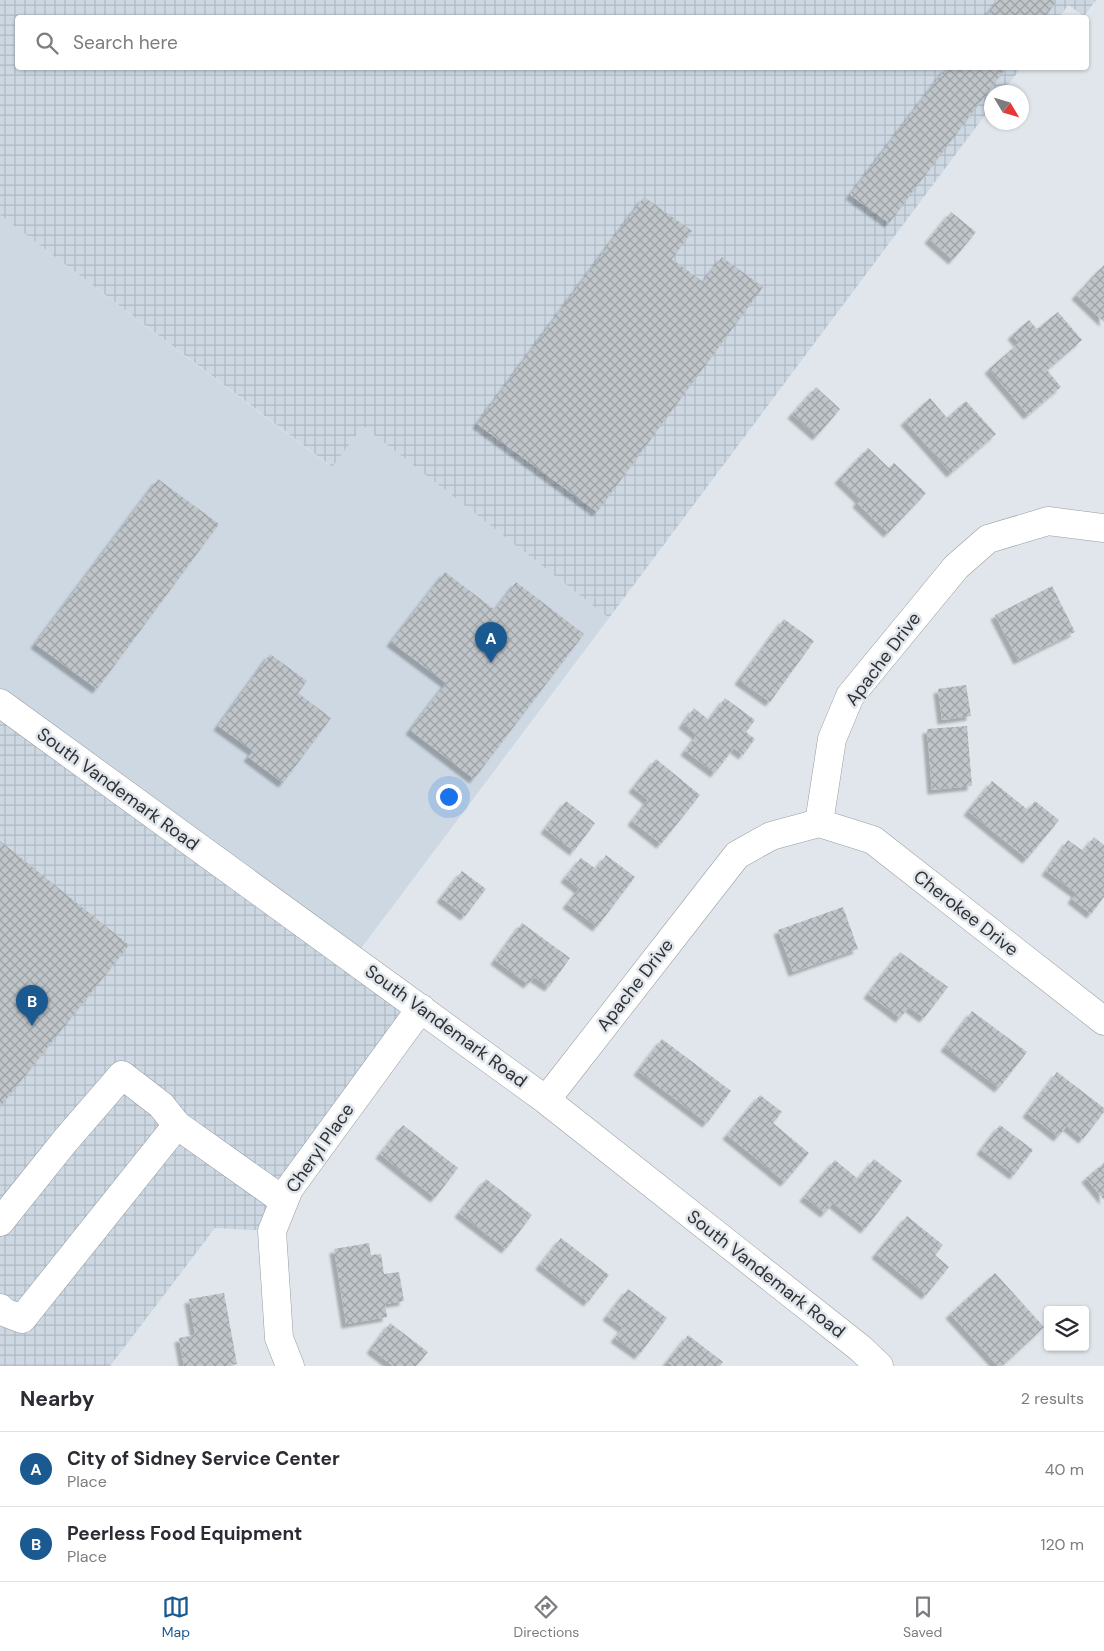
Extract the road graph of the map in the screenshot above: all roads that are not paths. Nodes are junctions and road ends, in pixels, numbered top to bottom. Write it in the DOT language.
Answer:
graph roads {
  1 [pos="1104,528"];
  2 [pos="0,703"];
  3 [pos="819,823"];
  4 [pos="420,1008"];
  5 [pos="1104,1021"];
  6 [pos="546,1100"];
  7 [pos="177,1125"];
  8 [pos="284,1201"];
  9 [pos="0,1222"];
  10 [pos="0,1308"];
  11 [pos="290,1366"];
  12 [pos="879,1366"];
  1 -- 3 [label="street, Apache Drive"];
  2 -- 4 [label="street, South Vandemark Road"];
  3 -- 5 [label="street, Cherokee Drive"];
  3 -- 6 [label="street, Apache Drive"];
  4 -- 6 [label="street, South Vandemark Road"];
  4 -- 8 [label="street, Cheryl Place"];
  6 -- 12 [label="street, South Vandemark Road"];
  7 -- 8 [label="street"];
  7 -- 9 [label="street"];
  7 -- 10 [label="street"];
  8 -- 11 [label="street, Cheryl Place"];
}
